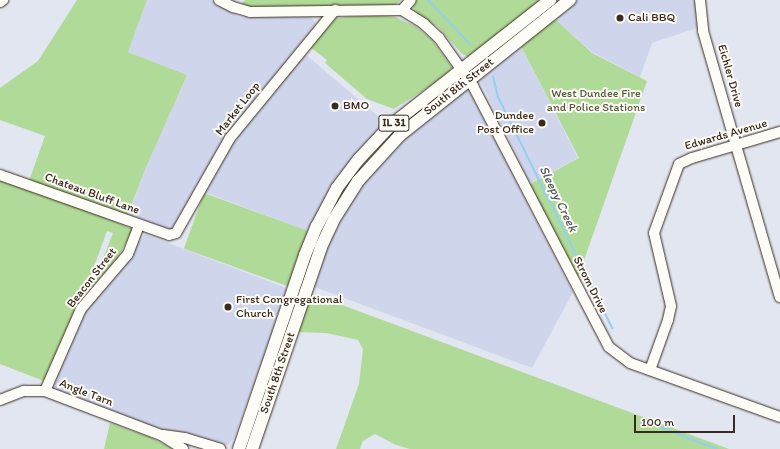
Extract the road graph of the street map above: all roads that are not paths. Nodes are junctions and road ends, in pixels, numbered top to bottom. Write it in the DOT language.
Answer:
graph roads {
  1 [pos="3,0"];
  2 [pos="219,0"];
  3 [pos="411,0"];
  4 [pos="550,0"];
  5 [pos="570,0"];
  6 [pos="700,0"];
  7 [pos="0,2"];
  8 [pos="335,10"];
  9 [pos="402,10"];
  10 [pos="465,74"];
  11 [pos="780,132"];
  12 [pos="736,145"];
  13 [pos="0,175"];
  14 [pos="139,225"];
  15 [pos="176,233"];
  16 [pos="780,297"];
  17 [pos="650,370"];
  18 [pos="46,391"];
  19 [pos="0,400"];
  20 [pos="780,417"];
  21 [pos="161,435"];
  22 [pos="183,449"];
  23 [pos="220,449"];
  24 [pos="239,449"];
  25 [pos="252,449"];
  1 -- 7 [label="street"];
  2 -- 8 [label="street"];
  3 -- 9 [label="street"];
  4 -- 10 [label="main road, South 8th Street / IL 31"];
  5 -- 10 [label="main road, South 8th Street"];
  6 -- 12 [label="street, Eichler Drive"];
  8 -- 9 [label="street"];
  8 -- 15 [label="street, Market Loop"];
  9 -- 10 [label="street, Strom Drive"];
  10 -- 17 [label="street, Strom Drive"];
  10 -- 24 [label="main road, South 8th Street / IL 31"];
  10 -- 25 [label="main road, South 8th Street"];
  11 -- 12 [label="street, Edwards Avenue"];
  12 -- 16 [label="street, Eichler Drive"];
  12 -- 17 [label="street, Edwards Avenue"];
  13 -- 14 [label="street, Chateau Bluff Lane"];
  14 -- 15 [label="street, Chateau Bluff Lane"];
  14 -- 18 [label="street, Beacon Street"];
  17 -- 20 [label="street, Strom Drive"];
  18 -- 19 [label="street, Angle Tarn"];
  18 -- 21 [label="street, Angle Tarn"];
  21 -- 22 [label="street, Angle Tarn"];
  21 -- 23 [label="street, Angle Tarn"];
}
